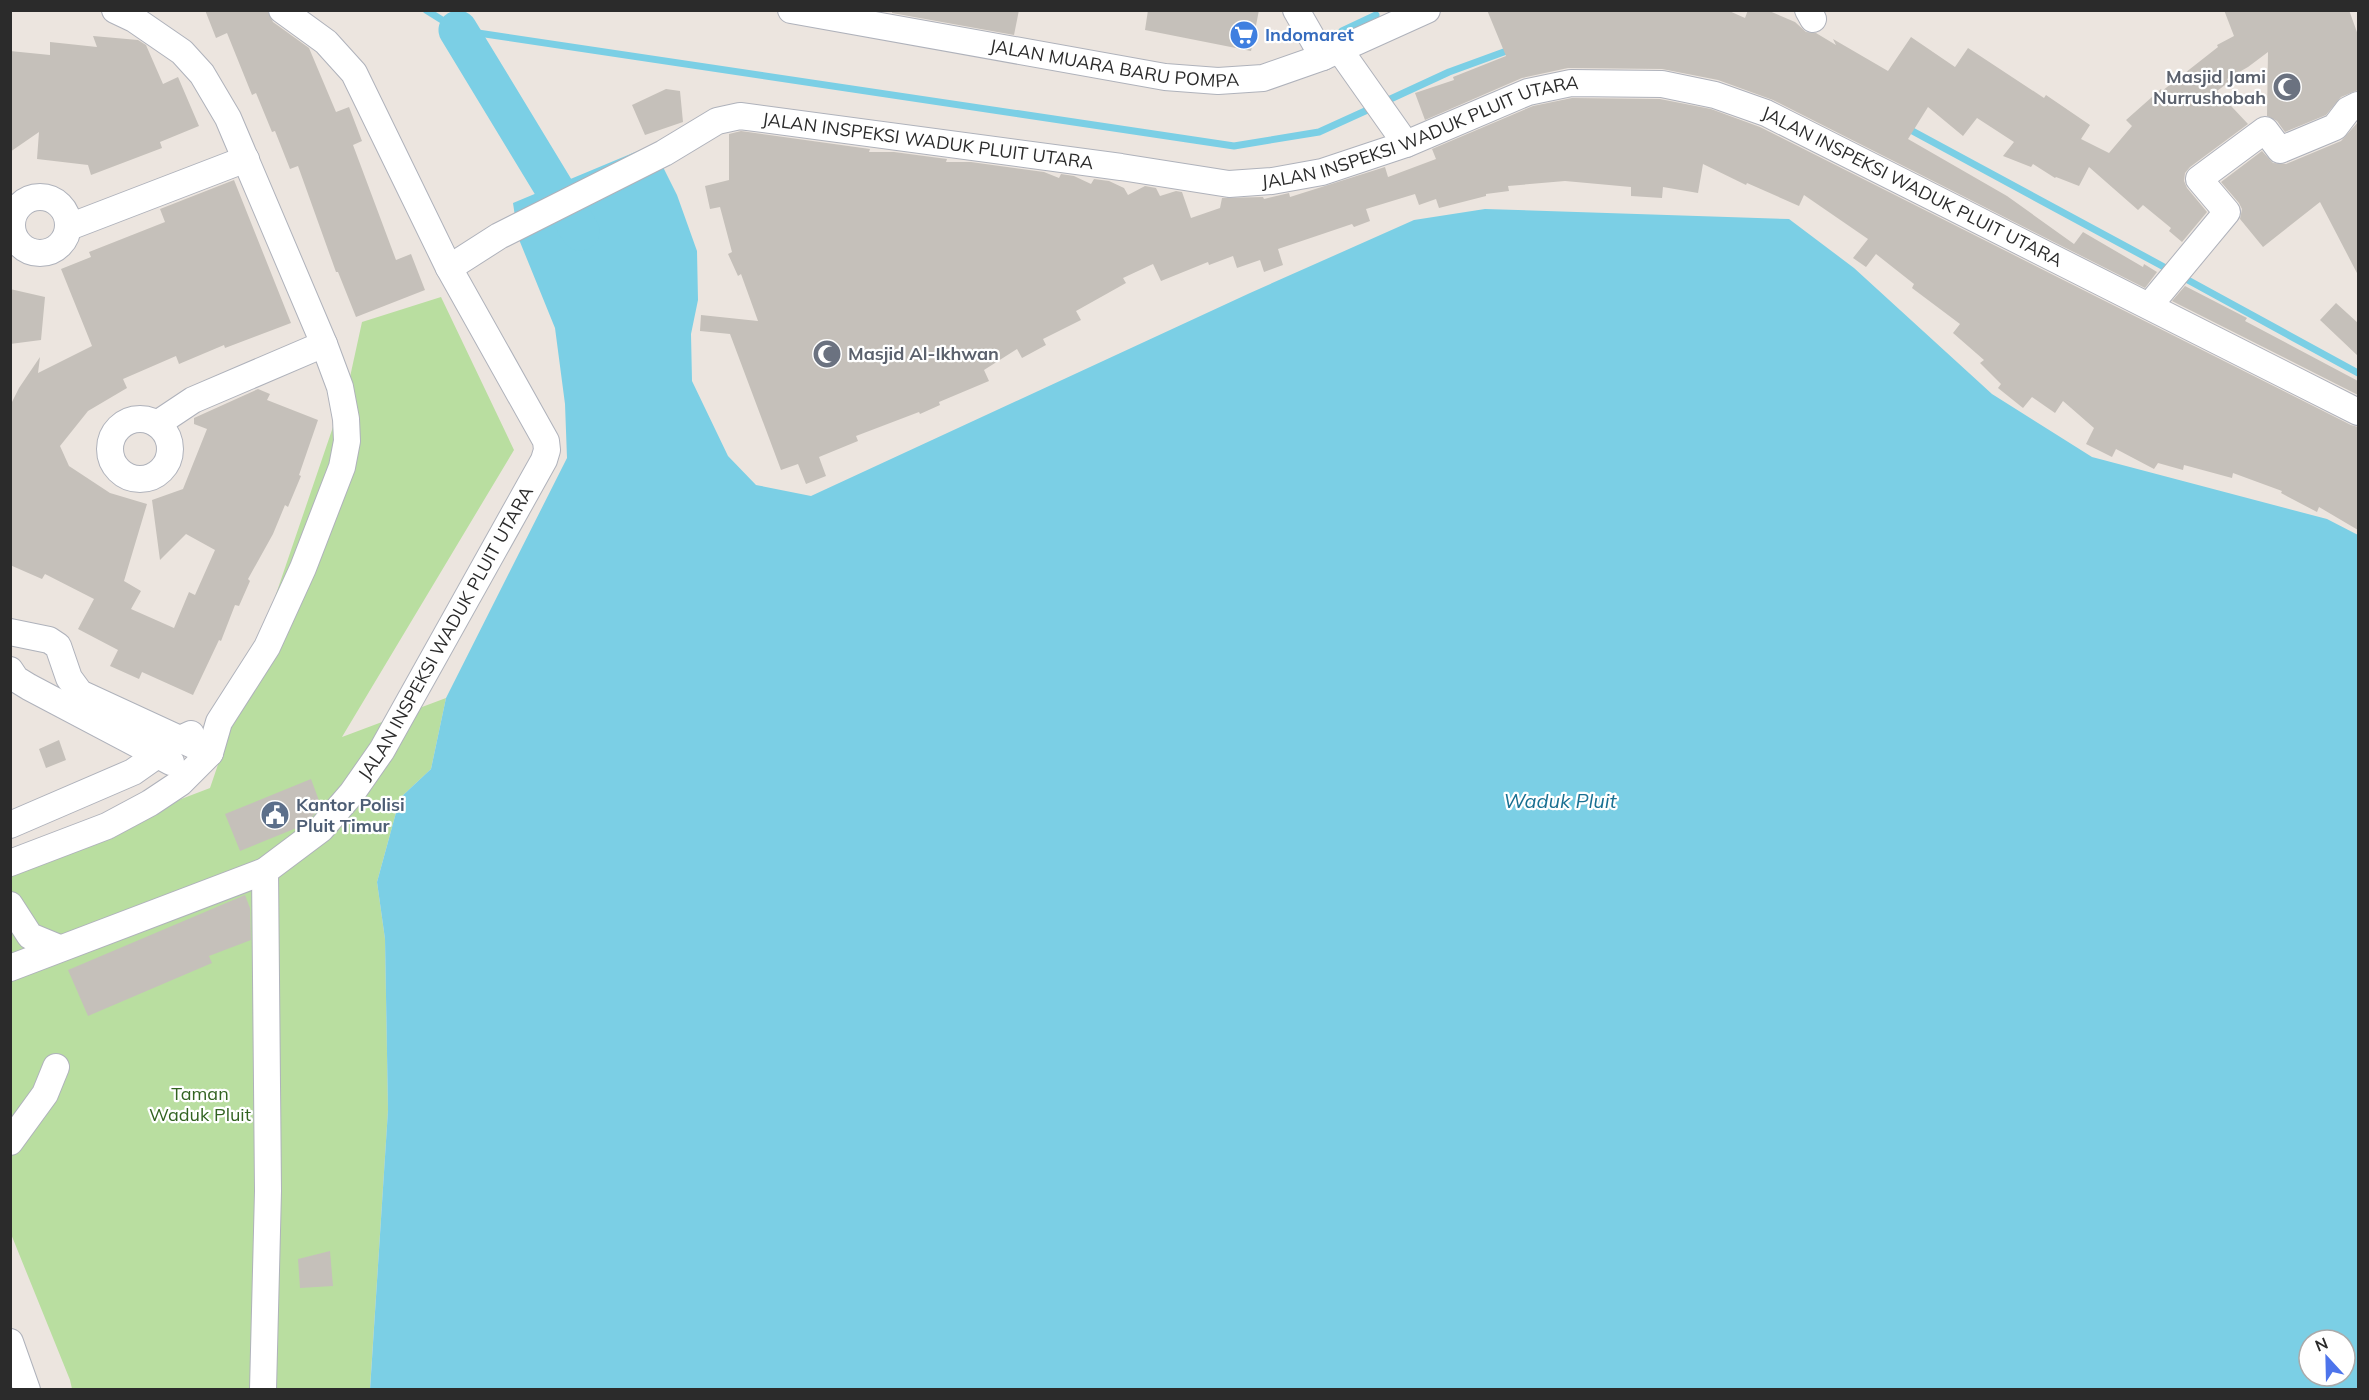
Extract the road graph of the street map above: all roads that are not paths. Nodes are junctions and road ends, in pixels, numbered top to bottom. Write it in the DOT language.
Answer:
graph roads {
  1 [pos="115,10"];
  2 [pos="282,10"];
  3 [pos="791,10"];
  4 [pos="1296,10"];
  5 [pos="1427,10"];
  6 [pos="1390,18"];
  7 [pos="1331,53"];
  8 [pos="2358,105"];
  9 [pos="1399,134"];
  10 [pos="246,159"];
  11 [pos="69,227"];
  12 [pos="449,268"];
  13 [pos="2149,306"];
  14 [pos="324,344"];
  15 [pos="2358,412"];
  16 [pos="157,424"];
  17 [pos="10,632"];
  18 [pos="10,670"];
  19 [pos="69,678"];
  20 [pos="58,703"];
  21 [pos="219,722"];
  22 [pos="180,739"];
  23 [pos="158,755"];
  24 [pos="202,762"];
  25 [pos="10,825"];
  26 [pos="10,863"];
  27 [pos="265,871"];
  28 [pos="11,906"];
  29 [pos="59,948"];
  30 [pos="10,968"];
  31 [pos="56,1067"];
  32 [pos="10,1142"];
  33 [pos="10,1342"];
  34 [pos="27,1389"];
  35 [pos="263,1389"];
  1 -- 10 [label="street"];
  2 -- 12 [label="street, JALAN INSPEKSI WADUK PLUIT UTARA"];
  3 -- 7 [label="street, JALAN MUARA BARU POMPA"];
  4 -- 7 [label="street"];
  5 -- 6 [label="street, JALAN MUARA BARU POMPA"];
  6 -- 7 [label="street, JALAN MUARA BARU POMPA"];
  7 -- 9 [label="street"];
  8 -- 13 [label="street"];
  9 -- 12 [label="street, JALAN INSPEKSI WADUK PLUIT UTARA"];
  9 -- 13 [label="street, JALAN INSPEKSI WADUK PLUIT UTARA"];
  10 -- 11 [label="street"];
  10 -- 14 [label="street"];
  12 -- 27 [label="street, JALAN INSPEKSI WADUK PLUIT UTARA"];
  13 -- 15 [label="street, JALAN INSPEKSI WADUK PLUIT UTARA"];
  14 -- 16 [label="street"];
  14 -- 21 [label="street"];
  17 -- 19 [label="street"];
  18 -- 20 [label="street"];
  19 -- 20 [label="street"];
  19 -- 22 [label="street"];
  20 -- 23 [label="street"];
  21 -- 22 [label="street"];
  21 -- 24 [label="street"];
  22 -- 23 [label="street"];
  22 -- 24 [label="street"];
  23 -- 24 [label="street"];
  23 -- 25 [label="street"];
  24 -- 26 [label="street"];
  27 -- 29 [label="street, JALAN INSPEKSI WADUK PLUIT UTARA"];
  27 -- 35 [label="street"];
  28 -- 29 [label="street"];
  29 -- 30 [label="street, JALAN INSPEKSI WADUK PLUIT UTARA"];
  31 -- 32 [label="street"];
  33 -- 34 [label="street"];
}
